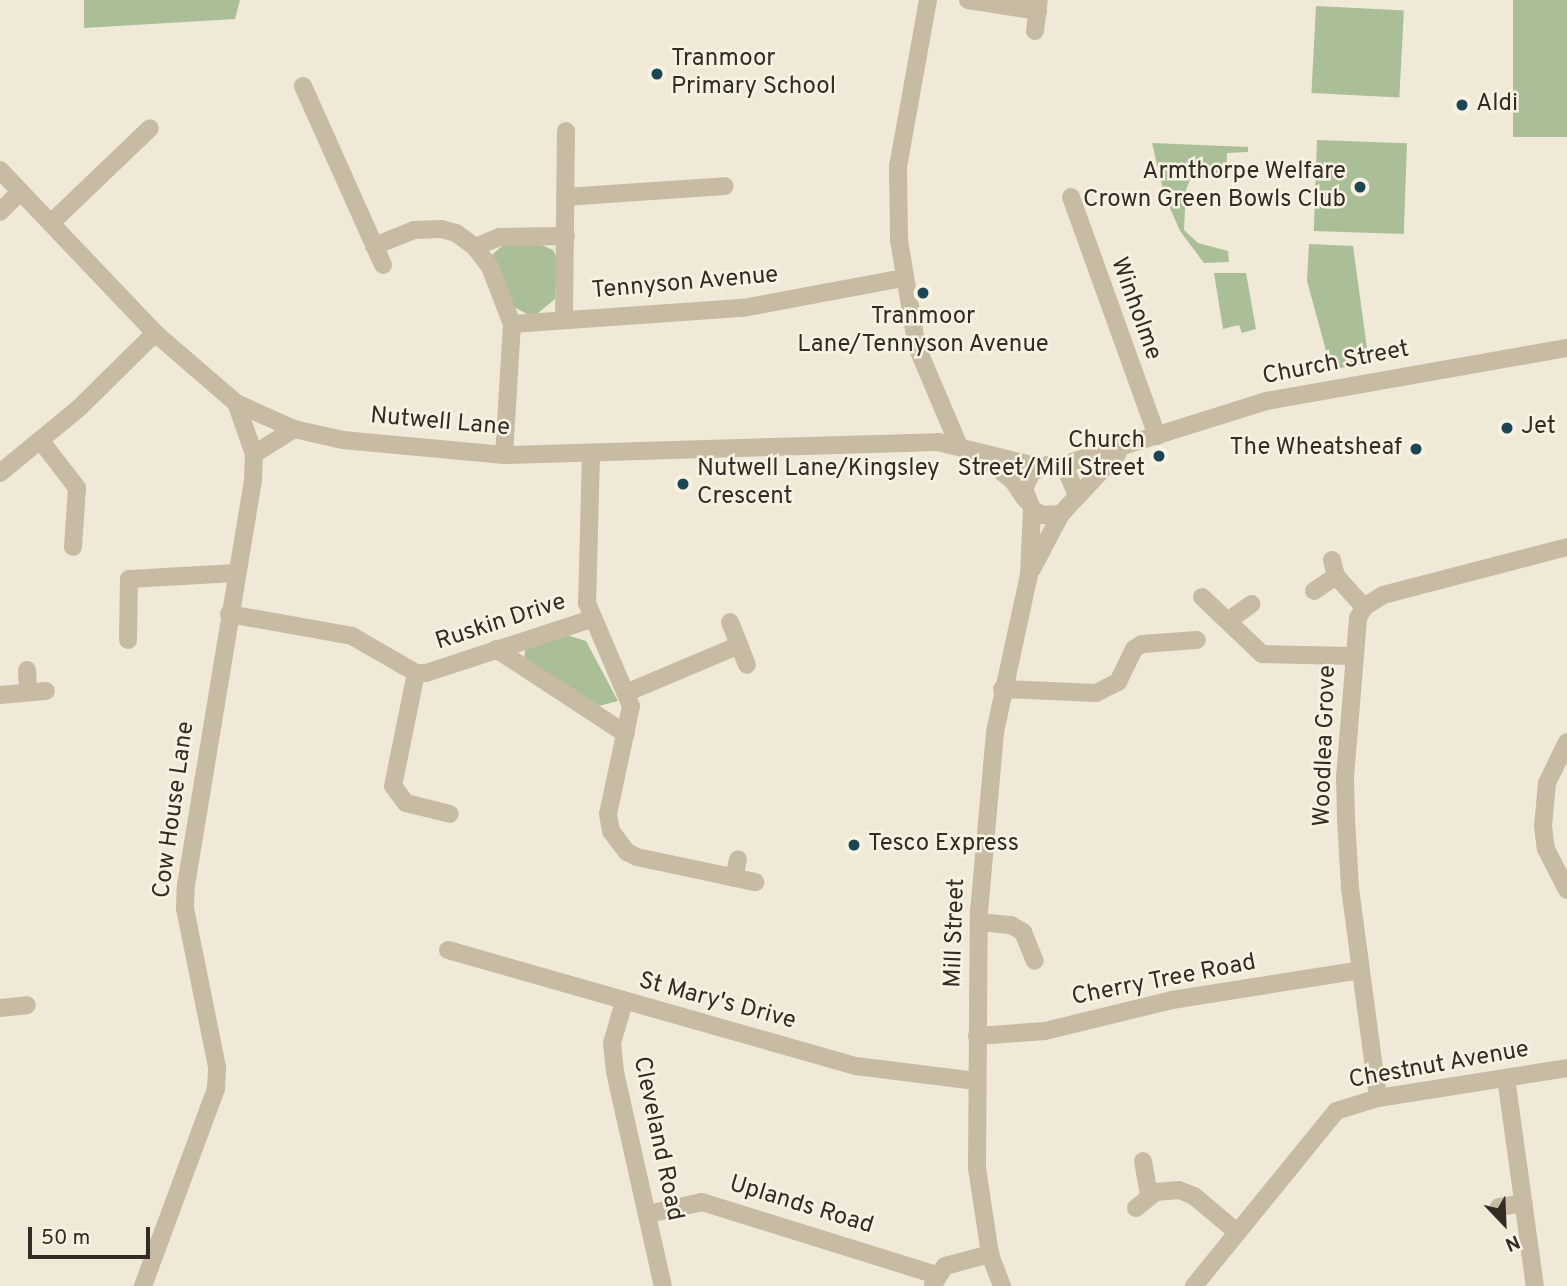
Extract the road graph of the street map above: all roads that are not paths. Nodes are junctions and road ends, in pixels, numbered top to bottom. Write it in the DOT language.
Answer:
graph roads {
  1 [pos="928,0"];
  2 [pos="968,0"];
  3 [pos="1038,5"];
  4 [pos="1035,31"];
  5 [pos="303,86"];
  6 [pos="150,128"];
  7 [pos="566,131"];
  8 [pos="0,170"];
  9 [pos="725,186"];
  10 [pos="20,192"];
  11 [pos="565,197"];
  12 [pos="1071,197"];
  13 [pos="0,212"];
  14 [pos="51,223"];
  15 [pos="566,236"];
  16 [pos="374,246"];
  17 [pos="475,247"];
  18 [pos="383,265"];
  19 [pos="904,278"];
  20 [pos="564,318"];
  21 [pos="512,324"];
  22 [pos="155,333"];
  23 [pos="1567,348"];
  24 [pos="236,403"];
  25 [pos="294,429"];
  26 [pos="1157,436"];
  27 [pos="41,441"];
  28 [pos="959,446"];
  29 [pos="1121,450"];
  30 [pos="977,453"];
  31 [pos="254,454"];
  32 [pos="591,454"];
  33 [pos="504,455"];
  34 [pos="1059,466"];
  35 [pos="1040,467"];
  36 [pos="0,473"];
  37 [pos="1076,493"];
  38 [pos="1030,506"];
  39 [pos="1061,514"];
  40 [pos="73,547"];
  41 [pos="1567,547"];
  42 [pos="236,573"];
  43 [pos="1029,575"];
  44 [pos="1314,591"];
  45 [pos="1202,597"];
  46 [pos="1251,604"];
  47 [pos="1364,607"];
  48 [pos="229,614"];
  49 [pos="591,619"];
  50 [pos="1228,621"];
  51 [pos="730,622"];
  52 [pos="128,640"];
  53 [pos="1197,640"];
  54 [pos="739,645"];
  55 [pos="496,649"];
  56 [pos="1352,656"];
  57 [pos="747,665"];
  58 [pos="27,670"];
  59 [pos="416,673"];
  60 [pos="1002,689"];
  61 [pos="628,692"];
  62 [pos="0,695"];
  63 [pos="625,734"];
  64 [pos="1567,742"];
  65 [pos="440,792"];
  66 [pos="738,859"];
  67 [pos="734,878"];
  68 [pos="755,882"];
  69 [pos="1567,890"];
  70 [pos="979,922"];
  71 [pos="448,950"];
  72 [pos="1035,961"];
  73 [pos="1362,970"];
  74 [pos="624,1002"];
  75 [pos="27,1005"];
  76 [pos="0,1008"];
  77 [pos="977,1036"];
  78 [pos="1567,1068"];
  79 [pos="1506,1078"];
  80 [pos="976,1081"];
  81 [pos="1378,1098"];
  82 [pos="1143,1161"];
  83 [pos="1524,1203"];
  84 [pos="1499,1207"];
  85 [pos="648,1214"];
  86 [pos="1238,1233"];
  87 [pos="990,1254"];
  88 [pos="935,1281"];
  89 [pos="143,1286"];
  90 [pos="663,1286"];
  91 [pos="1002,1286"];
  92 [pos="1194,1286"];
  93 [pos="1535,1286"];
  1 -- 19 [label="street"];
  2 -- 3 [label="street"];
  3 -- 4 [label="street"];
  5 -- 16 [label="street"];
  6 -- 14 [label="street"];
  7 -- 11 [label="street"];
  8 -- 10 [label="street, Nutwell Lane"];
  9 -- 11 [label="street"];
  10 -- 13 [label="street"];
  10 -- 14 [label="street, Nutwell Lane"];
  11 -- 15 [label="street"];
  12 -- 26 [label="street, Winholme"];
  14 -- 22 [label="street, Nutwell Lane"];
  15 -- 17 [label="street"];
  15 -- 20 [label="street"];
  16 -- 17 [label="street"];
  16 -- 18 [label="street"];
  17 -- 21 [label="street"];
  19 -- 20 [label="street, Tennyson Avenue"];
  19 -- 28 [label="street"];
  20 -- 21 [label="street, Tennyson Avenue"];
  21 -- 33 [label="street"];
  22 -- 24 [label="street, Nutwell Lane"];
  22 -- 27 [label="street"];
  23 -- 26 [label="street, Church Street"];
  24 -- 25 [label="street, Nutwell Lane"];
  24 -- 31 [label="street, Cow House Lane"];
  25 -- 31 [label="street"];
  25 -- 33 [label="street, Nutwell Lane"];
  26 -- 29 [label="street, Church Street"];
  27 -- 36 [label="street"];
  27 -- 40 [label="street"];
  28 -- 30 [label="street, Nutwell Lane"];
  28 -- 32 [label="street, Nutwell Lane"];
  29 -- 34 [label="street, Church Street"];
  29 -- 37 [label="street, Church Street"];
  30 -- 35 [label="street, Nutwell Lane"];
  30 -- 38 [label="street, Nutwell Lane"];
  31 -- 42 [label="street, Cow House Lane"];
  32 -- 33 [label="street, Nutwell Lane"];
  32 -- 49 [label="street"];
  34 -- 35 [label="street"];
  34 -- 37 [label="street"];
  35 -- 38 [label="street"];
  37 -- 39 [label="street"];
  38 -- 39 [label="street"];
  38 -- 43 [label="street, Mill Street"];
  39 -- 43 [label="street, Mill Street"];
  41 -- 47 [label="street"];
  42 -- 48 [label="street, Cow House Lane"];
  42 -- 52 [label="street"];
  43 -- 60 [label="street, Mill Street"];
  44 -- 47 [label="street"];
  45 -- 50 [label="street"];
  46 -- 50 [label="street"];
  47 -- 56 [label="street, Woodlea Grove"];
  48 -- 59 [label="street, Ruskin Drive"];
  48 -- 89 [label="street, Cow House Lane"];
  49 -- 55 [label="street, Ruskin Drive"];
  49 -- 61 [label="street"];
  50 -- 56 [label="street"];
  51 -- 54 [label="street"];
  53 -- 60 [label="street"];
  54 -- 57 [label="street"];
  54 -- 61 [label="street"];
  55 -- 59 [label="street, Ruskin Drive"];
  55 -- 63 [label="street"];
  56 -- 73 [label="street, Woodlea Grove"];
  58 -- 62 [label="street"];
  59 -- 65 [label="street"];
  60 -- 70 [label="street, Mill Street"];
  61 -- 63 [label="street"];
  63 -- 67 [label="street"];
  64 -- 69 [label="street"];
  66 -- 67 [label="street"];
  67 -- 68 [label="street"];
  70 -- 72 [label="street"];
  70 -- 77 [label="street, Mill Street"];
  71 -- 74 [label="street, St Mary's Drive"];
  73 -- 77 [label="street, Cherry Tree Road"];
  73 -- 81 [label="street, Woodlea Grove"];
  74 -- 80 [label="street, St Mary's Drive"];
  74 -- 85 [label="street, Cleveland Road"];
  75 -- 76 [label="street"];
  77 -- 80 [label="street, Mill Street"];
  78 -- 79 [label="street, Chestnut Avenue"];
  79 -- 81 [label="street, Chestnut Avenue"];
  79 -- 83 [label="street"];
  80 -- 87 [label="street, Mill Street"];
  81 -- 86 [label="street, Chestnut Avenue"];
  82 -- 86 [label="street"];
  83 -- 84 [label="street"];
  83 -- 93 [label="street"];
  85 -- 88 [label="street, Uplands Road"];
  85 -- 90 [label="street, Cleveland Road"];
  86 -- 92 [label="street, Chestnut Avenue"];
  87 -- 88 [label="street"];
  87 -- 91 [label="street, Mill Street"];
}
